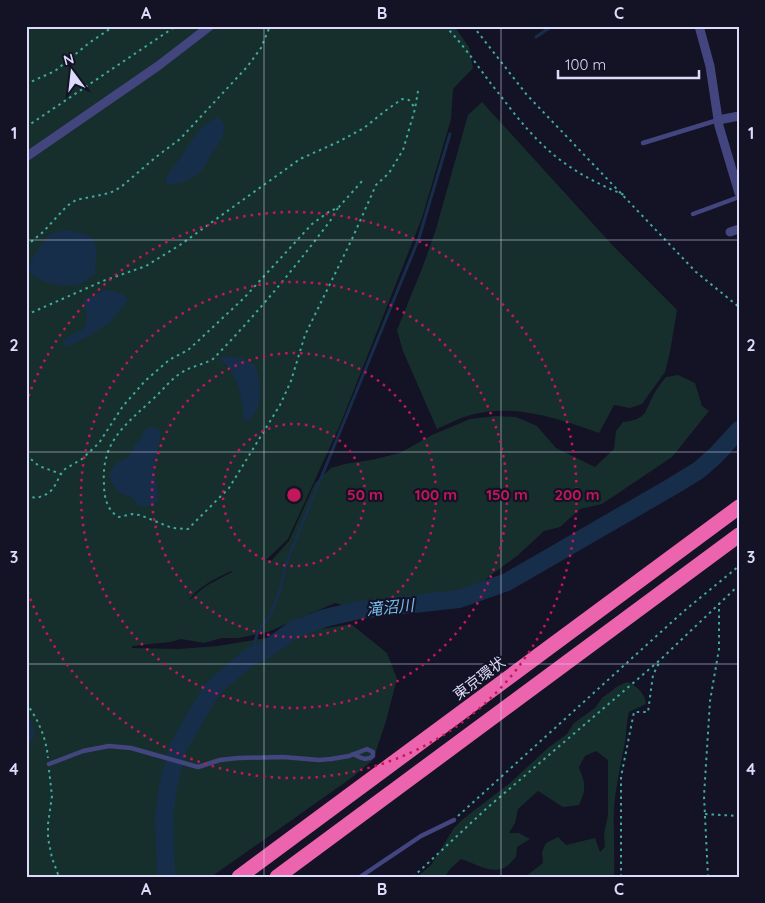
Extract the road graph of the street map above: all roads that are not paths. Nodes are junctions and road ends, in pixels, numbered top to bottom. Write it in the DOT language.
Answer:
graph roads {
  1 [pos="210,26"];
  2 [pos="699,26"];
  3 [pos="739,116"];
  4 [pos="718,120"];
  5 [pos="643,143"];
  6 [pos="26,157"];
  7 [pos="739,193"];
  8 [pos="739,197"];
  9 [pos="692,214"];
  10 [pos="739,507"];
  11 [pos="739,536"];
  12 [pos="353,754"];
  13 [pos="49,764"];
  14 [pos="454,820"];
  15 [pos="239,877"];
  16 [pos="276,877"];
  17 [pos="360,877"];
  1 -- 6 [label="street"];
  2 -- 4 [label="street"];
  3 -- 4 [label="street"];
  4 -- 5 [label="lane"];
  4 -- 7 [label="street"];
  8 -- 9 [label="lane"];
  10 -- 15 [label="highway, 東京環状"];
  11 -- 16 [label="highway"];
  12 -- 13 [label="lane"];
  14 -- 17 [label="lane"];
}
